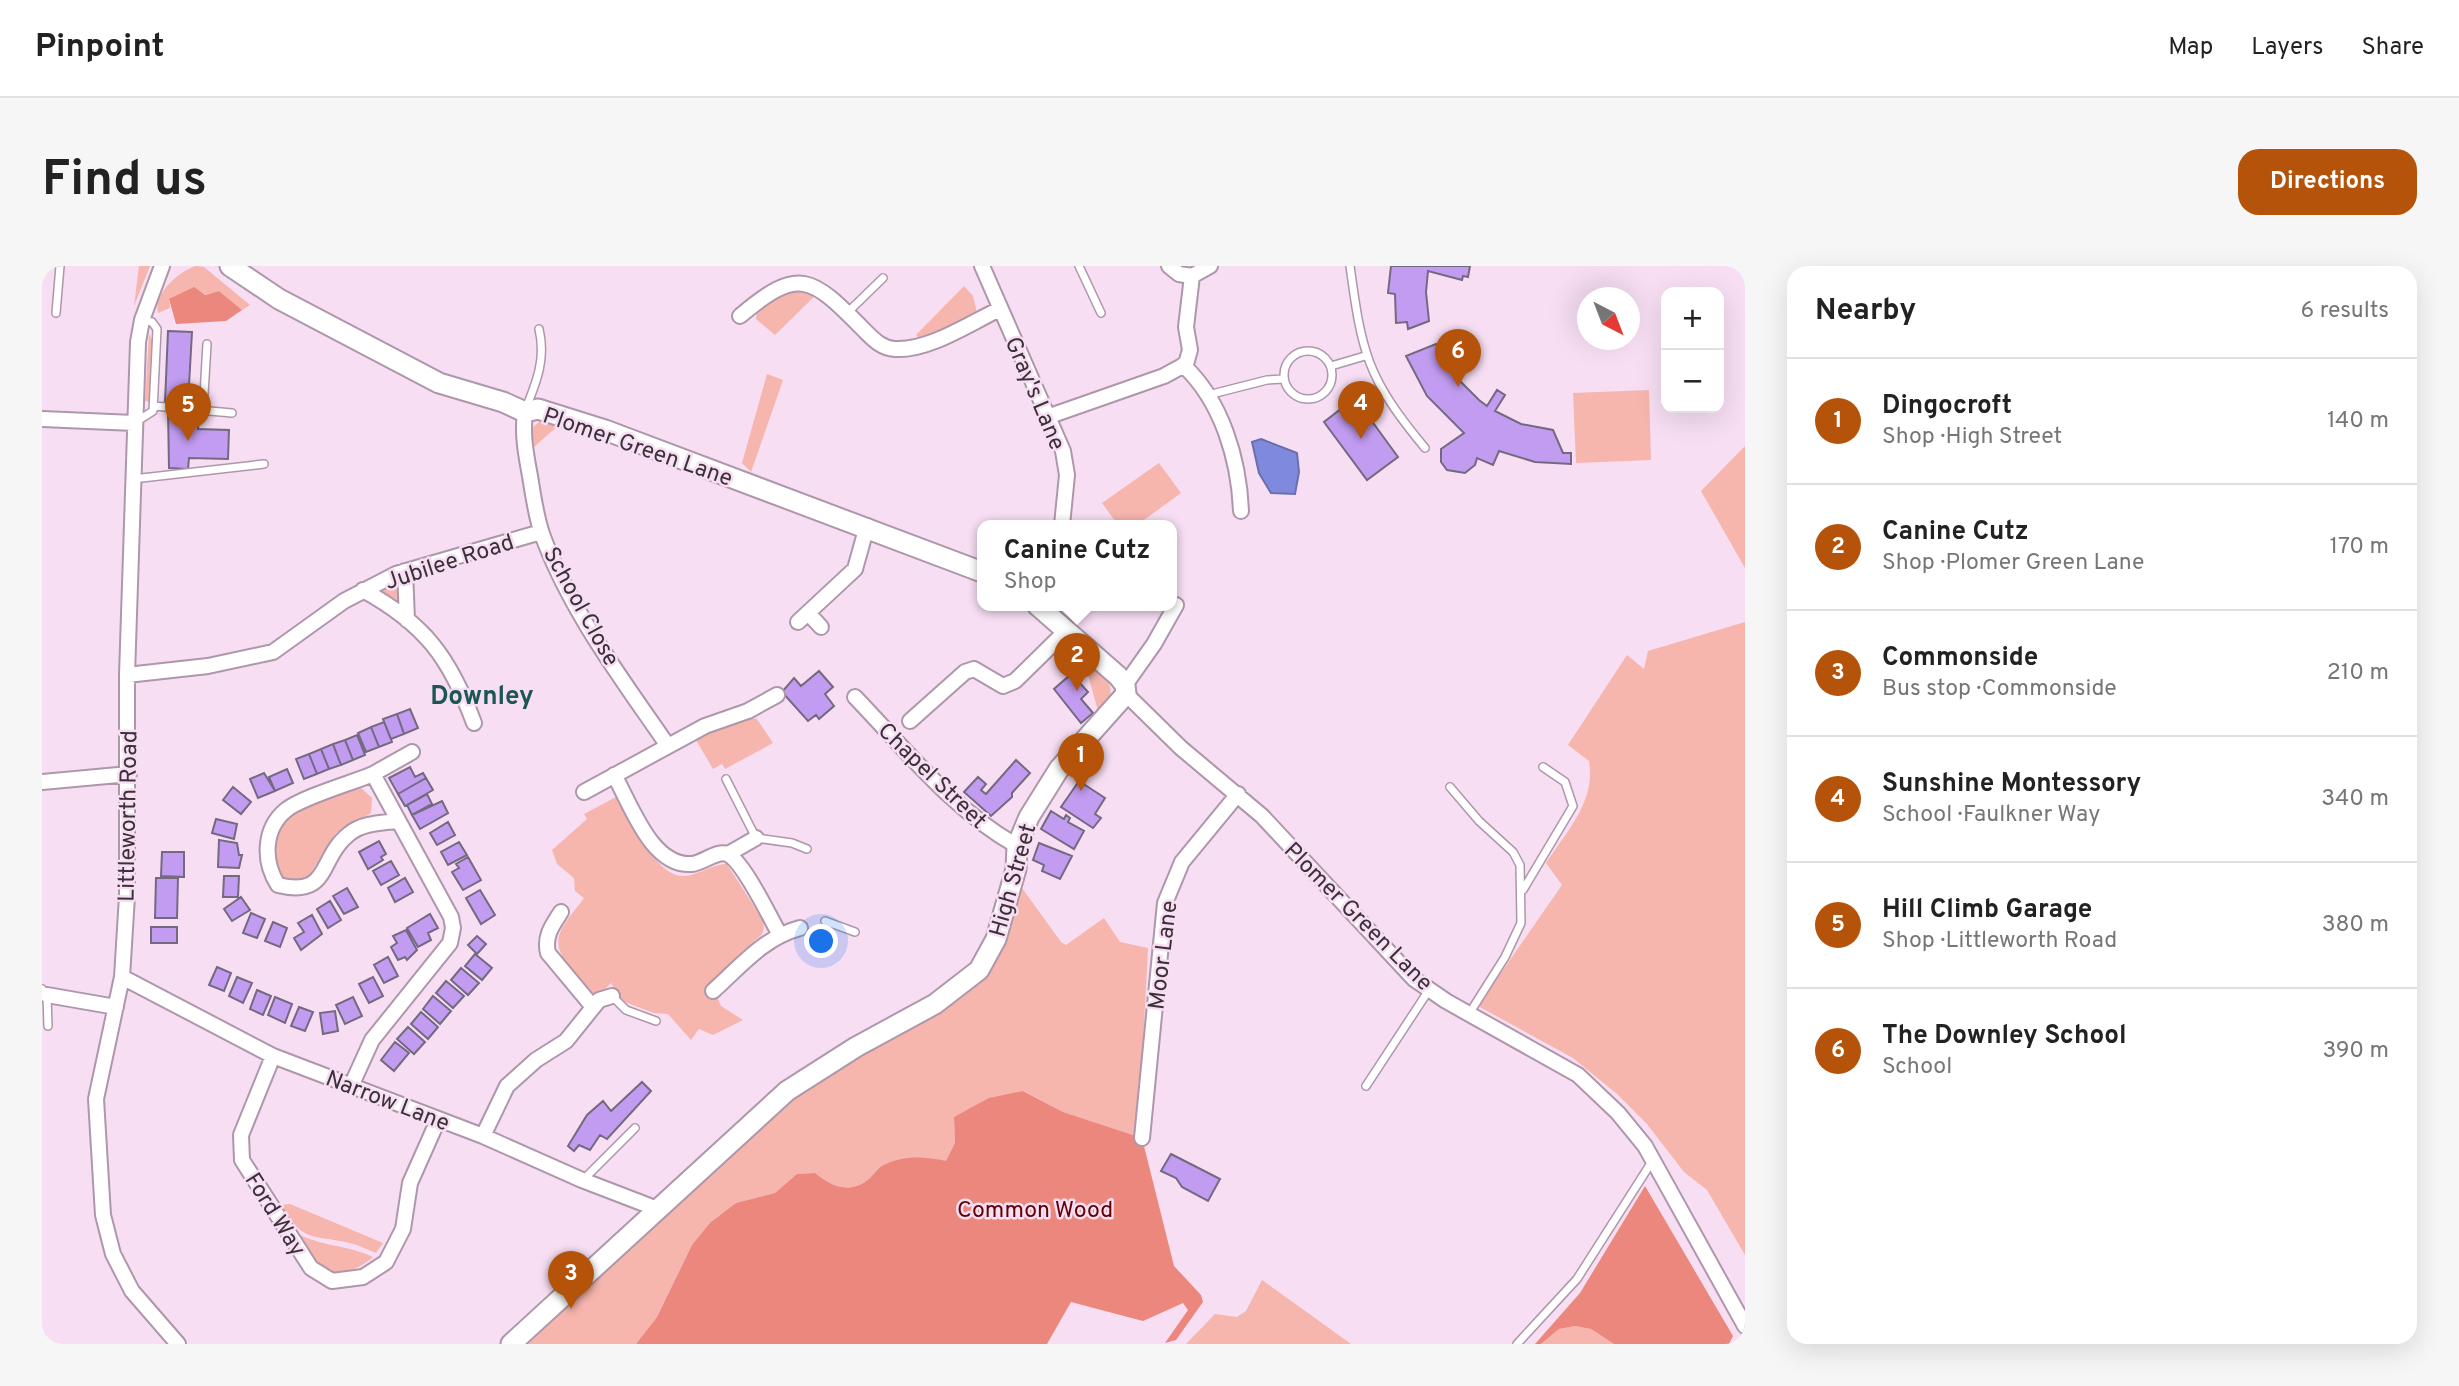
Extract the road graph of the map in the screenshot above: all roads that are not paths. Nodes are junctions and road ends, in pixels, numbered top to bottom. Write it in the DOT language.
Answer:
graph roads {
  1 [pos="60,266"];
  2 [pos="230,266"];
  3 [pos="982,266"];
  4 [pos="1079,266"];
  5 [pos="1170,266"];
  6 [pos="1210,266"];
  7 [pos="1350,266"];
  8 [pos="163,268"];
  9 [pos="1192,276"];
  10 [pos="883,278"];
  11 [pos="1000,309"];
  12 [pos="56,313"];
  13 [pos="847,313"];
  14 [pos="1101,313"];
  15 [pos="740,316"];
  16 [pos="142,320"];
  17 [pos="539,329"];
  18 [pos="207,344"];
  19 [pos="1365,356"];
  20 [pos="1184,365"];
  21 [pos="1331,366"];
  22 [pos="1284,379"];
  23 [pos="1208,395"];
  24 [pos="154,406"];
  25 [pos="203,411"];
  26 [pos="525,412"];
  27 [pos="232,413"];
  28 [pos="1047,417"];
  29 [pos="42,419"];
  30 [pos="134,423"];
  31 [pos="1425,448"];
  32 [pos="264,464"];
  33 [pos="132,479"];
  34 [pos="1241,511"];
  35 [pos="1063,520"];
  36 [pos="867,526"];
  37 [pos="541,532"];
  38 [pos="977,570"];
  39 [pos="405,572"];
  40 [pos="363,590"];
  41 [pos="1044,611"];
  42 [pos="1173,611"];
  43 [pos="407,620"];
  44 [pos="821,626"];
  45 [pos="1067,630"];
  46 [pos="127,674"];
  47 [pos="1126,689"];
  48 [pos="777,695"];
  49 [pos="855,697"];
  50 [pos="911,721"];
  51 [pos="474,723"];
  52 [pos="668,746"];
  53 [pos="412,752"];
  54 [pos="1543,767"];
  55 [pos="129,774"];
  56 [pos="373,774"];
  57 [pos="614,775"];
  58 [pos="726,779"];
  59 [pos="42,782"];
  60 [pos="1450,787"];
  61 [pos="584,792"];
  62 [pos="1238,794"];
  63 [pos="397,821"];
  64 [pos="756,838"];
  65 [pos="1017,846"];
  66 [pos="807,849"];
  67 [pos="728,854"];
  68 [pos="1522,890"];
  69 [pos="561,912"];
  70 [pos="825,921"];
  71 [pos="802,928"];
  72 [pos="855,932"];
  73 [pos="780,935"];
  74 [pos="122,977"];
  75 [pos="1429,990"];
  76 [pos="713,991"];
  77 [pos="45,992"];
  78 [pos="612,996"];
  79 [pos="116,1007"];
  80 [pos="593,1007"];
  81 [pos="1469,1015"];
  82 [pos="656,1021"];
  83 [pos="48,1026"];
  84 [pos="273,1056"];
  85 [pos="352,1084"];
  86 [pos="1366,1086"];
  87 [pos="438,1120"];
  88 [pos="635,1128"];
  89 [pos="483,1136"];
  90 [pos="1142,1138"];
  91 [pos="1653,1160"];
  92 [pos="582,1180"];
  93 [pos="660,1210"];
  94 [pos="1745,1326"];
  95 [pos="177,1344"];
  96 [pos="511,1344"];
  97 [pos="1517,1344"];
  1 -- 12 [label="lane"];
  2 -- 26 [label="street, Plomer Green Lane"];
  3 -- 11 [label="street, Gray's Lane"];
  4 -- 14 [label="lane"];
  5 -- 9 [label="street"];
  6 -- 9 [label="street"];
  7 -- 19 [label="lane"];
  8 -- 16 [label="street, Littleworth Road"];
  9 -- 20 [label="street"];
  10 -- 13 [label="lane"];
  11 -- 13 [label="street"];
  11 -- 28 [label="street, Gray's Lane"];
  13 -- 15 [label="street"];
  16 -- 24 [label="lane"];
  16 -- 30 [label="street, Littleworth Road"];
  17 -- 26 [label="lane"];
  18 -- 25 [label="lane"];
  19 -- 21 [label="lane"];
  19 -- 31 [label="lane"];
  20 -- 23 [label="street"];
  20 -- 28 [label="street"];
  21 -- 22 [label="lane"];
  21 -- 22 [label="lane"];
  22 -- 23 [label="lane"];
  23 -- 34 [label="street"];
  24 -- 25 [label="lane"];
  24 -- 30 [label="lane"];
  25 -- 27 [label="lane"];
  26 -- 36 [label="street, Plomer Green Lane"];
  26 -- 37 [label="street, School Close"];
  28 -- 35 [label="street, Gray's Lane"];
  29 -- 30 [label="street"];
  30 -- 33 [label="street, Littleworth Road"];
  32 -- 33 [label="lane"];
  33 -- 46 [label="street, Littleworth Road"];
  36 -- 38 [label="street, Plomer Green Lane"];
  36 -- 44 [label="street"];
  37 -- 39 [label="street, Jubilee Road"];
  37 -- 52 [label="street, School Close"];
  39 -- 40 [label="street, Jubilee Road"];
  39 -- 43 [label="street"];
  40 -- 43 [label="street"];
  40 -- 46 [label="street, Jubilee Road"];
  41 -- 45 [label="street, Plomer Green Lane"];
  42 -- 47 [label="street"];
  43 -- 51 [label="street"];
  45 -- 47 [label="street, Plomer Green Lane"];
  45 -- 50 [label="street"];
  46 -- 55 [label="street, Littleworth Road"];
  47 -- 62 [label="street, Plomer Green Lane"];
  47 -- 65 [label="street, High Street"];
  48 -- 52 [label="street"];
  49 -- 65 [label="street, Chapel Street"];
  52 -- 57 [label="street"];
  53 -- 56 [label="street"];
  54 -- 68 [label="lane"];
  55 -- 59 [label="street"];
  55 -- 74 [label="street, Littleworth Road"];
  56 -- 63 [label="street"];
  56 -- 63 [label="street"];
  57 -- 61 [label="street"];
  57 -- 67 [label="street"];
  58 -- 64 [label="lane"];
  60 -- 68 [label="lane"];
  62 -- 75 [label="street, Plomer Green Lane"];
  62 -- 90 [label="street, Moor Lane"];
  63 -- 85 [label="street"];
  64 -- 66 [label="lane"];
  64 -- 67 [label="street"];
  65 -- 93 [label="street, High Street"];
  67 -- 73 [label="street"];
  68 -- 81 [label="lane"];
  69 -- 80 [label="street"];
  70 -- 72 [label="lane"];
  71 -- 73 [label="street"];
  73 -- 76 [label="street"];
  74 -- 79 [label="street, Littleworth Road"];
  74 -- 84 [label="street, Narrow Lane"];
  75 -- 81 [label="street, Plomer Green Lane"];
  75 -- 86 [label="lane"];
  77 -- 79 [label="street"];
  77 -- 83 [label="lane"];
  78 -- 80 [label="street"];
  78 -- 82 [label="lane"];
  79 -- 95 [label="street, Littleworth Road"];
  80 -- 89 [label="street"];
  81 -- 91 [label="street, Plomer Green Lane"];
  84 -- 85 [label="street, Narrow Lane"];
  84 -- 87 [label="street, Ford Way"];
  85 -- 87 [label="street, Narrow Lane"];
  87 -- 89 [label="street, Narrow Lane"];
  88 -- 92 [label="lane"];
  89 -- 92 [label="street, Narrow Lane"];
  91 -- 94 [label="street, Plomer Green Lane"];
  91 -- 97 [label="lane"];
  92 -- 93 [label="street, Narrow Lane"];
  93 -- 96 [label="street"];
}
